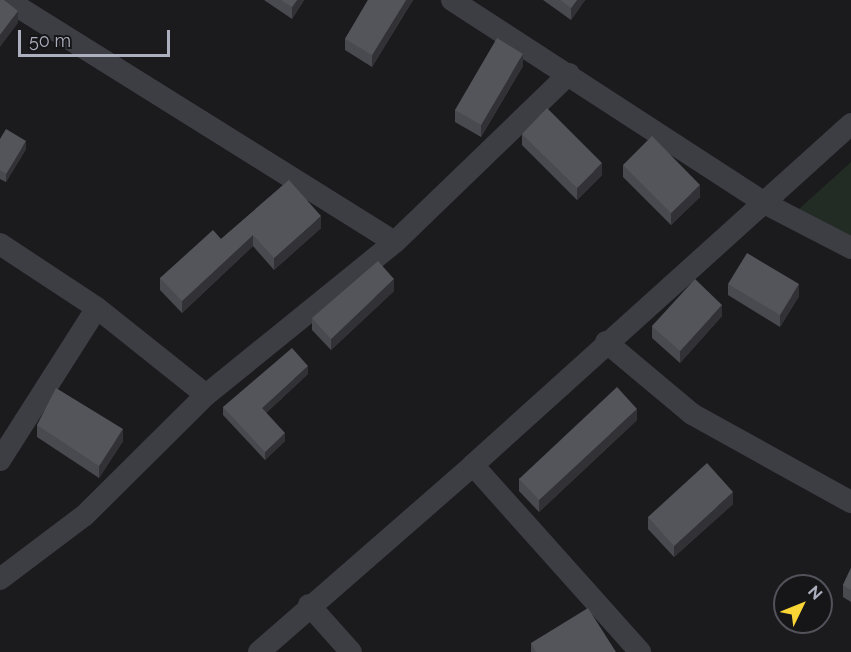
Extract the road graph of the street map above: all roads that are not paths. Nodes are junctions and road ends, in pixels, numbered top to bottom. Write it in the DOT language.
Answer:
graph roads {
  1 [pos="7,0"];
  2 [pos="452,0"];
  3 [pos="569,74"];
  4 [pos="851,124"];
  5 [pos="764,203"];
  6 [pos="395,242"];
  7 [pos="0,244"];
  8 [pos="851,248"];
  9 [pos="96,308"];
  10 [pos="606,342"];
  11 [pos="206,395"];
  12 [pos="0,460"];
  13 [pos="473,465"];
  14 [pos="851,502"];
  15 [pos="0,579"];
  16 [pos="309,605"];
  17 [pos="259,652"];
  18 [pos="351,652"];
  19 [pos="640,652"];
  1 -- 6 [label="street"];
  2 -- 3 [label="street"];
  3 -- 5 [label="street"];
  3 -- 6 [label="street"];
  4 -- 5 [label="street"];
  5 -- 8 [label="street"];
  5 -- 10 [label="street"];
  6 -- 11 [label="street"];
  7 -- 9 [label="street"];
  9 -- 11 [label="street"];
  9 -- 12 [label="street"];
  10 -- 13 [label="street"];
  10 -- 14 [label="street"];
  11 -- 15 [label="street"];
  13 -- 16 [label="street"];
  13 -- 19 [label="street"];
  16 -- 17 [label="street"];
  16 -- 18 [label="street"];
}
